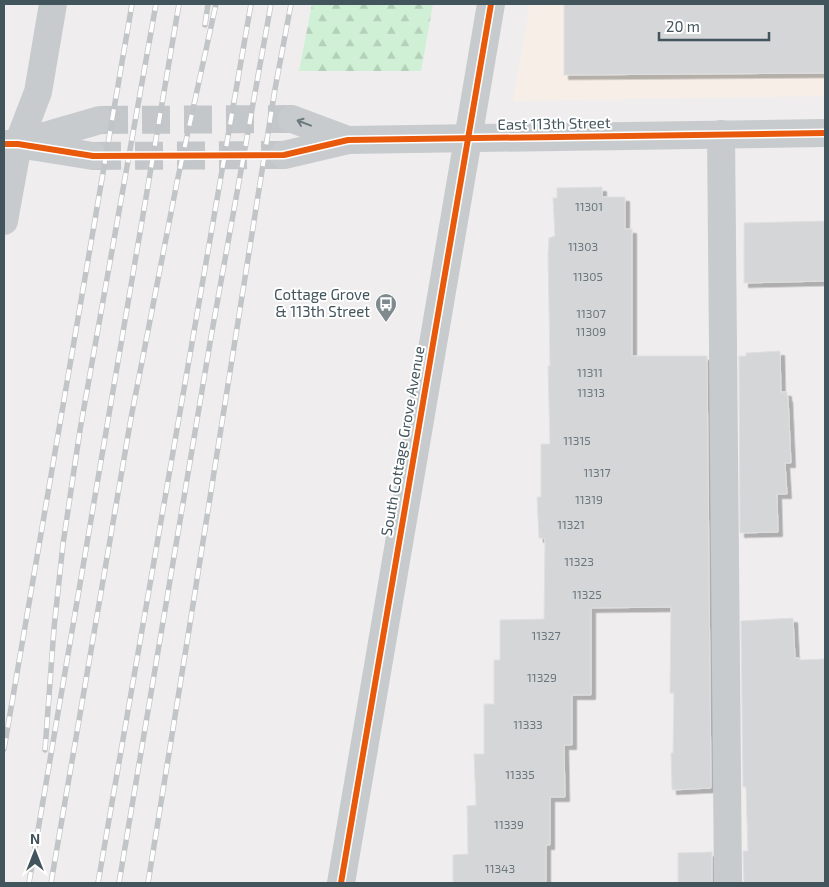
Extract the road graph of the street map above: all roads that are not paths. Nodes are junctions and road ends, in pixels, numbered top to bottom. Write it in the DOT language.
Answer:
graph roads {
  1 [pos="53,4"];
  2 [pos="491,4"];
  3 [pos="292,119"];
  4 [pos="100,120"];
  5 [pos="825,132"];
  6 [pos="721,134"];
  7 [pos="467,138"];
  8 [pos="348,140"];
  9 [pos="11,144"];
  10 [pos="284,155"];
  11 [pos="93,156"];
  12 [pos="4,222"];
  13 [pos="341,883"];
  14 [pos="728,883"];
  1 -- 9 [label="street"];
  2 -- 7 [label="street, South Cottage Grove Avenue"];
  8 -- 3 [label="street, East 113th Street, one-way"];
  4 -- 9 [label="street"];
  5 -- 6 [label="street, East 113th Street"];
  6 -- 7 [label="street, East 113th Street"];
  6 -- 14 [label="street"];
  7 -- 8 [label="street, East 113th Street"];
  7 -- 13 [label="street, South Cottage Grove Avenue"];
  8 -- 10 [label="street, East 113th Street"];
  9 -- 11 [label="street"];
  9 -- 12 [label="street"];
}
